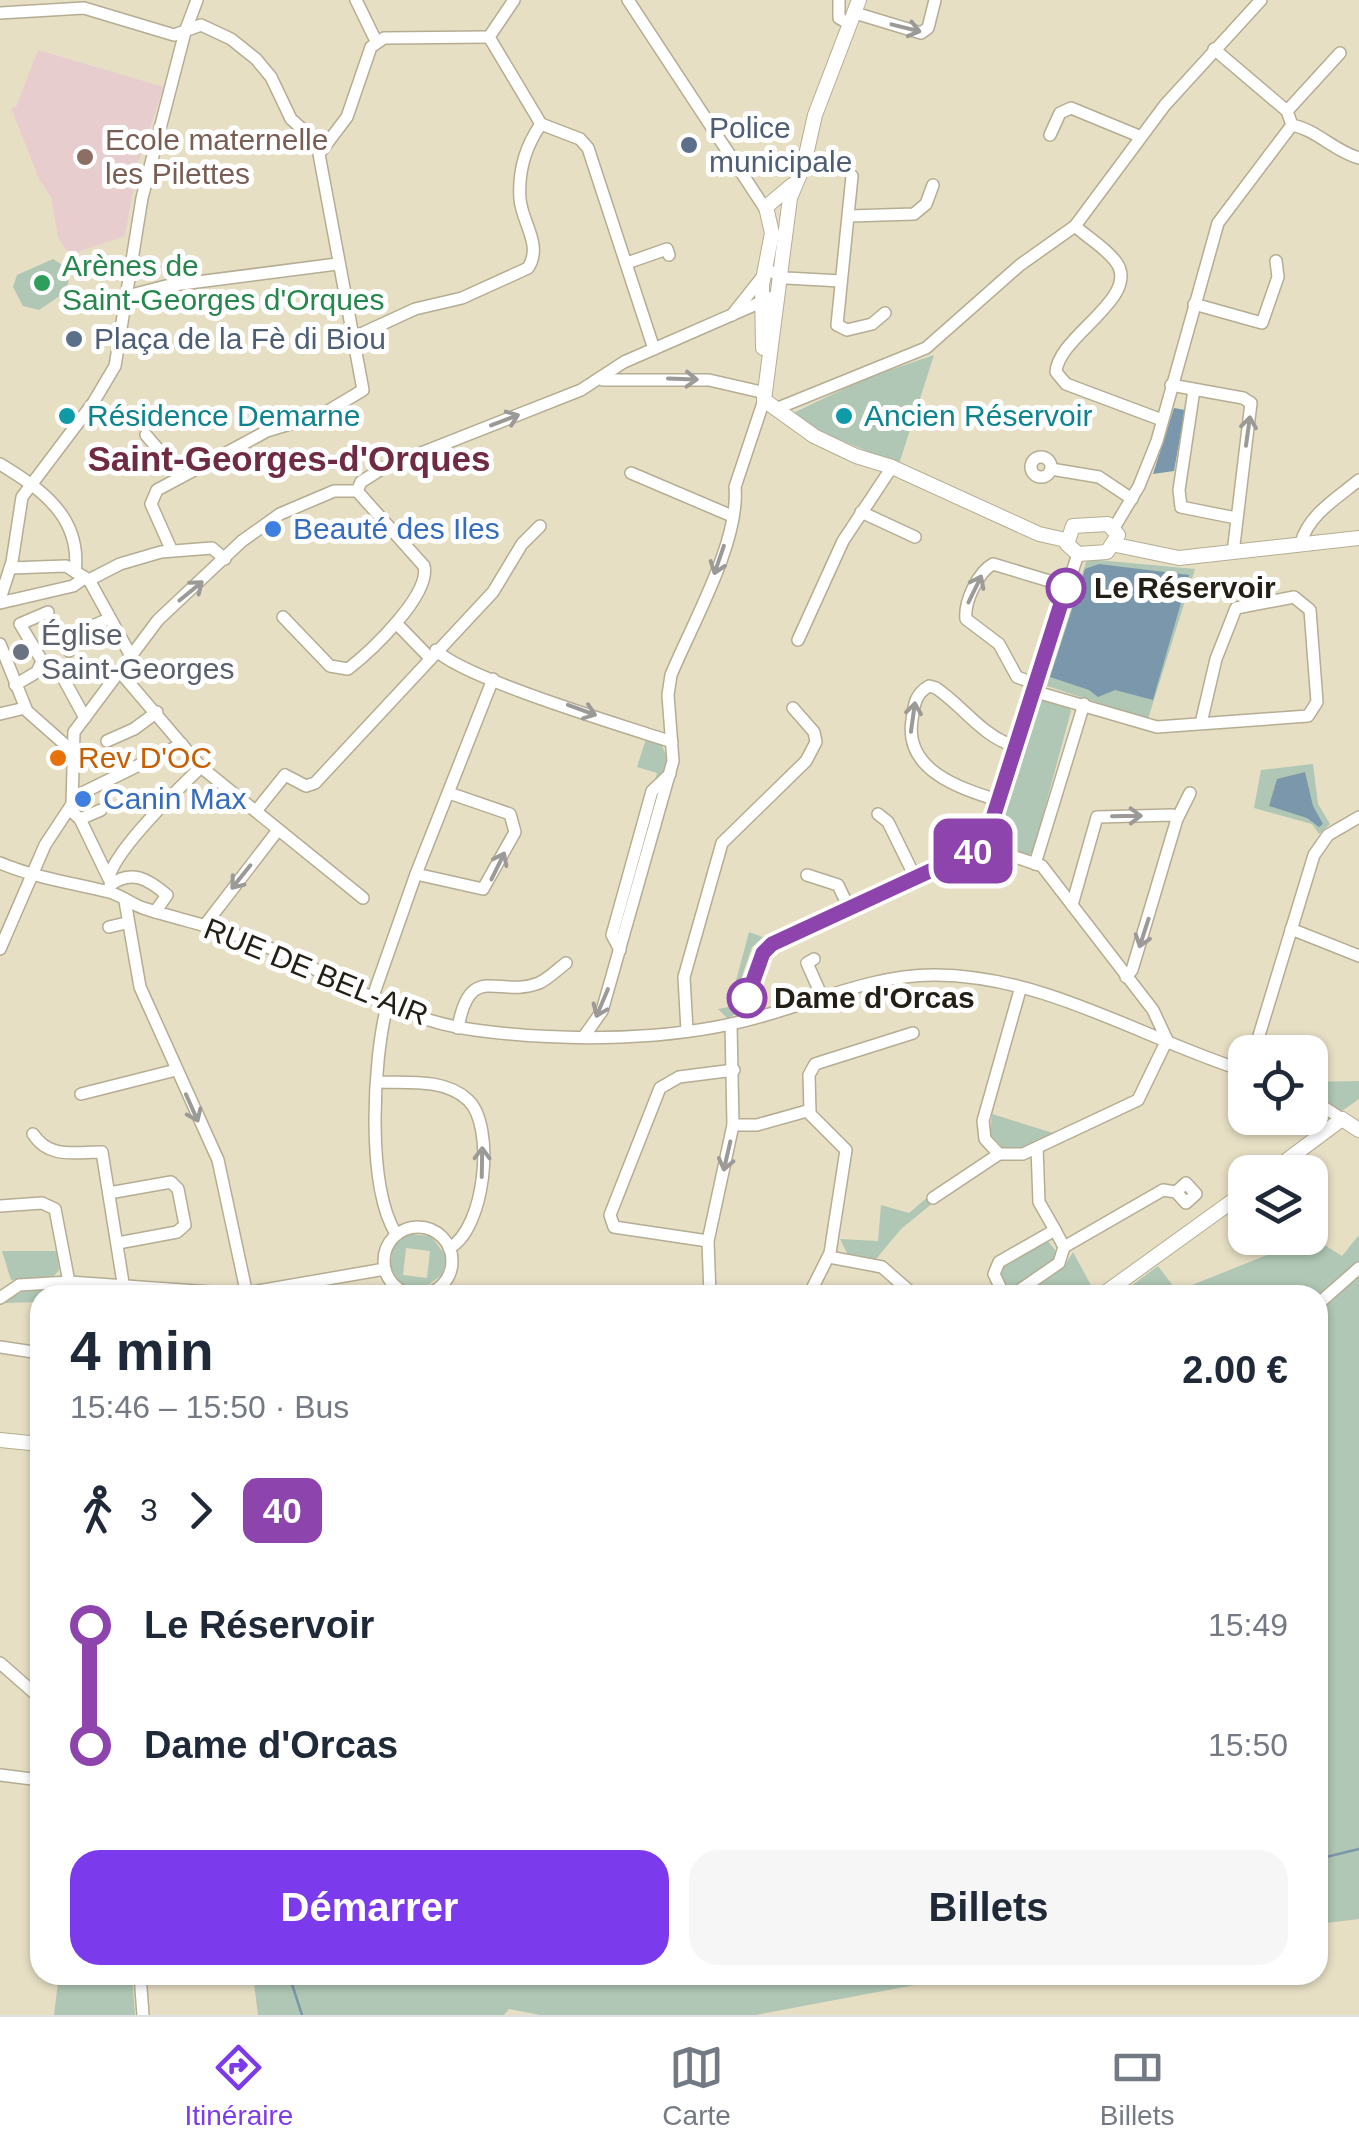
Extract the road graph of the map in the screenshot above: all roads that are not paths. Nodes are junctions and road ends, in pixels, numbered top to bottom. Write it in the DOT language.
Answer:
graph roads {
  1 [pos="198,0"];
  2 [pos="356,0"];
  3 [pos="514,0"];
  4 [pos="628,0"];
  5 [pos="839,0"];
  6 [pos="935,0"];
  7 [pos="1262,0"];
  8 [pos="4,8"];
  9 [pos="855,12"];
  10 [pos="184,32"];
  11 [pos="489,38"];
  12 [pos="376,41"];
  13 [pos="1214,49"];
  14 [pos="1340,53"];
  15 [pos="1286,110"];
  16 [pos="540,124"];
  17 [pos="1292,126"];
  18 [pos="1050,136"];
  19 [pos="1139,136"];
  20 [pos="321,146"];
  21 [pos="1359,158"];
  22 [pos="852,176"];
  23 [pos="933,185"];
  24 [pos="777,206"];
  25 [pos="850,216"];
  26 [pos="1075,226"];
  27 [pos="669,256"];
  28 [pos="1276,260"];
  29 [pos="783,262"];
  30 [pos="627,263"];
  31 [pos="338,264"];
  32 [pos="764,272"];
  33 [pos="798,276"];
  34 [pos="780,277"];
  35 [pos="841,281"];
  36 [pos="127,296"];
  37 [pos="775,296"];
  38 [pos="744,301"];
  39 [pos="1194,304"];
  40 [pos="761,305"];
  41 [pos="885,314"];
  42 [pos="732,315"];
  43 [pos="352,338"];
  44 [pos="771,339"];
  45 [pos="654,349"];
  46 [pos="767,368"];
  47 [pos="599,380"];
  48 [pos="1171,385"];
  49 [pos="1194,390"];
  50 [pos="764,397"];
  51 [pos="778,408"];
  52 [pos="1162,420"];
  53 [pos="146,435"];
  54 [pos="0,464"];
  55 [pos="892,466"];
  56 [pos="1051,469"];
  57 [pos="632,473"];
  58 [pos="181,476"];
  59 [pos="1359,480"];
  60 [pos="30,483"];
  61 [pos="357,491"];
  62 [pos="1132,499"];
  63 [pos="861,512"];
  64 [pos="732,516"];
  65 [pos="1236,518"];
  66 [pos="540,526"];
  67 [pos="1114,528"];
  68 [pos="915,537"];
  69 [pos="1359,538"];
  70 [pos="1066,540"];
  71 [pos="1301,543"];
  72 [pos="1116,545"];
  73 [pos="172,549"];
  74 [pos="1234,553"];
  75 [pos="1078,554"];
  76 [pos="225,559"];
  77 [pos="10,568"];
  78 [pos="80,575"];
  79 [pos="1066,586"];
  80 [pos="0,601"];
  81 [pos="48,612"];
  82 [pos="283,617"];
  83 [pos="108,620"];
  84 [pos="396,623"];
  85 [pos="798,640"];
  86 [pos="65,641"];
  87 [pos="0,644"];
  88 [pos="433,654"];
  89 [pos="130,656"];
  90 [pos="120,672"];
  91 [pos="61,674"];
  92 [pos="493,679"];
  93 [pos="15,685"];
  94 [pos="1034,687"];
  95 [pos="1084,704"];
  96 [pos="793,708"];
  97 [pos="26,710"];
  98 [pos="158,712"];
  99 [pos="0,714"];
  100 [pos="85,718"];
  101 [pos="1201,722"];
  102 [pos="106,740"];
  103 [pos="672,742"];
  104 [pos="182,744"];
  105 [pos="1014,746"];
  106 [pos="70,750"];
  107 [pos="201,766"];
  108 [pos="449,793"];
  109 [pos="1190,793"];
  110 [pos="997,800"];
  111 [pos="74,809"];
  112 [pos="101,810"];
  113 [pos="256,811"];
  114 [pos="878,814"];
  115 [pos="1359,817"];
  116 [pos="1177,819"];
  117 [pos="278,830"];
  118 [pos="984,846"];
  119 [pos="0,863"];
  120 [pos="1035,864"];
  121 [pos="416,874"];
  122 [pos="807,875"];
  123 [pos="30,876"];
  124 [pos="915,877"];
  125 [pos="115,889"];
  126 [pos="363,898"];
  127 [pos="1072,905"];
  128 [pos="848,908"];
  129 [pos="156,912"];
  130 [pos="126,923"];
  131 [pos="205,925"];
  132 [pos="109,927"];
  133 [pos="1292,929"];
  134 [pos="0,949"];
  135 [pos="1359,956"];
  136 [pos="814,959"];
  137 [pos="566,963"];
  138 [pos="1126,977"];
  139 [pos="1020,990"];
  140 [pos="823,998"];
  141 [pos="372,999"];
  142 [pos="1144,999"];
  143 [pos="387,1006"];
  144 [pos="746,1020"];
  145 [pos="731,1024"];
  146 [pos="1132,1024"];
  147 [pos="458,1028"];
  148 [pos="687,1031"];
  149 [pos="913,1033"];
  150 [pos="585,1035"];
  151 [pos="1259,1035"];
  152 [pos="1167,1040"];
  153 [pos="1228,1064"];
  154 [pos="176,1070"];
  155 [pos="734,1070"];
  156 [pos="378,1082"];
  157 [pos="81,1094"];
  158 [pos="1328,1110"];
  159 [pos="810,1112"];
  160 [pos="1342,1119"];
  161 [pos="733,1125"];
  162 [pos="1359,1130"];
  163 [pos="33,1134"];
  164 [pos="1037,1148"];
  165 [pos="999,1154"];
  166 [pos="1294,1155"];
  167 [pos="1176,1192"];
  168 [pos="109,1193"];
  169 [pos="933,1198"];
  170 [pos="1228,1204"];
  171 [pos="0,1206"];
  172 [pos="1054,1230"];
  173 [pos="396,1234"];
  174 [pos="708,1241"];
  175 [pos="118,1243"];
  176 [pos="1064,1247"];
  177 [pos="449,1248"];
  178 [pos="829,1257"];
  179 [pos="1359,1268"];
  180 [pos="385,1269"];
  181 [pos="69,1282"];
  182 [pos="30,1285"];
  183 [pos="31,1285"];
  184 [pos="86,1285"];
  185 [pos="119,1285"];
  186 [pos="245,1285"];
  187 [pos="297,1285"];
  188 [pos="398,1285"];
  189 [pos="439,1285"];
  190 [pos="710,1285"];
  191 [pos="814,1285"];
  192 [pos="903,1285"];
  193 [pos="999,1285"];
  194 [pos="1027,1285"];
  195 [pos="1116,1285"];
  196 [pos="1328,1295"];
  197 [pos="0,1298"];
  198 [pos="0,1348"];
  199 [pos="30,1352"];
  200 [pos="0,1440"];
  201 [pos="30,1443"];
  202 [pos="0,1663"];
  203 [pos="30,1689"];
  204 [pos="0,1775"];
  205 [pos="30,1779"];
  206 [pos="141,1985"];
  207 [pos="143,2015"];
  1 -- 10 [label="street"];
  2 -- 12 [label="street"];
  3 -- 11 [label="street"];
  4 -- 24 [label="street"];
  5 -- 9 [label="street"];
  9 -- 6 [label="street, one-way"];
  7 -- 13 [label="street"];
  8 -- 10 [label="street"];
  9 -- 24 [label="street"];
  10 -- 20 [label="street"];
  10 -- 36 [label="street"];
  11 -- 12 [label="street"];
  11 -- 16 [label="street"];
  12 -- 20 [label="street"];
  13 -- 15 [label="street"];
  13 -- 19 [label="street"];
  14 -- 15 [label="street"];
  15 -- 17 [label="street"];
  16 -- 30 [label="street"];
  16 -- 43 [label="street"];
  17 -- 21 [label="street"];
  17 -- 39 [label="street"];
  18 -- 19 [label="street"];
  19 -- 26 [label="street"];
  20 -- 31 [label="street"];
  22 -- 25 [label="street"];
  23 -- 25 [label="street"];
  24 -- 29 [label="street"];
  24 -- 32 [label="street"];
  25 -- 35 [label="street"];
  26 -- 51 [label="street"];
  26 -- 52 [label="street"];
  27 -- 30 [label="street"];
  28 -- 39 [label="street"];
  29 -- 33 [label="street"];
  29 -- 34 [label="street"];
  30 -- 45 [label="street"];
  31 -- 36 [label="street"];
  31 -- 43 [label="street"];
  32 -- 34 [label="street"];
  32 -- 38 [label="street"];
  32 -- 40 [label="street"];
  33 -- 34 [label="street"];
  33 -- 35 [label="street"];
  34 -- 37 [label="street"];
  35 -- 41 [label="street"];
  36 -- 60 [label="street"];
  37 -- 40 [label="street"];
  37 -- 44 [label="street"];
  38 -- 40 [label="street"];
  38 -- 42 [label="street"];
  39 -- 48 [label="street"];
  40 -- 42 [label="street"];
  40 -- 44 [label="street"];
  40 -- 46 [label="street"];
  42 -- 45 [label="street"];
  43 -- 58 [label="street"];
  44 -- 46 [label="street"];
  45 -- 47 [label="street"];
  46 -- 50 [label="street"];
  47 -- 50 [label="street, one-way"];
  61 -- 47 [label="street, one-way"];
  48 -- 49 [label="street"];
  48 -- 52 [label="street"];
  65 -- 49 [label="street, one-way"];
  49 -- 65 [label="street"];
  50 -- 51 [label="street"];
  50 -- 64 [label="street"];
  51 -- 55 [label="street"];
  52 -- 62 [label="street"];
  53 -- 58 [label="street"];
  54 -- 60 [label="street"];
  55 -- 63 [label="street"];
  55 -- 70 [label="street"];
  56 -- 62 [label="street"];
  57 -- 64 [label="street"];
  58 -- 73 [label="street"];
  59 -- 71 [label="street"];
  60 -- 77 [label="street"];
  60 -- 78 [label="street"];
  61 -- 76 [label="street"];
  61 -- 84 [label="street"];
  62 -- 67 [label="street"];
  63 -- 68 [label="street"];
  63 -- 85 [label="street"];
  64 -- 103 [label="street, one-way"];
  65 -- 74 [label="street"];
  66 -- 88 [label="street"];
  67 -- 70 [label="street"];
  67 -- 72 [label="street"];
  69 -- 71 [label="street"];
  70 -- 75 [label="street"];
  71 -- 74 [label="street"];
  72 -- 74 [label="street"];
  72 -- 75 [label="street"];
  73 -- 76 [label="street"];
  73 -- 78 [label="street"];
  75 -- 79 [label="street"];
  89 -- 76 [label="street, one-way"];
  77 -- 78 [label="street"];
  77 -- 80 [label="street"];
  78 -- 80 [label="street"];
  78 -- 83 [label="street"];
  79 -- 94 [label="street"];
  94 -- 79 [label="street, one-way"];
  81 -- 93 [label="street"];
  82 -- 84 [label="street"];
  83 -- 86 [label="street"];
  83 -- 89 [label="street"];
  84 -- 88 [label="street"];
  87 -- 93 [label="street"];
  88 -- 92 [label="street"];
  88 -- 113 [label="street"];
  89 -- 90 [label="street"];
  90 -- 98 [label="street"];
  90 -- 100 [label="street"];
  91 -- 100 [label="street"];
  92 -- 103 [label="street, one-way"];
  92 -- 108 [label="street"];
  93 -- 97 [label="street"];
  94 -- 95 [label="street"];
  94 -- 105 [label="street"];
  95 -- 101 [label="street"];
  95 -- 120 [label="street"];
  96 -- 148 [label="street"];
  97 -- 99 [label="street"];
  97 -- 106 [label="street"];
  98 -- 102 [label="street"];
  98 -- 104 [label="street"];
  100 -- 106 [label="street"];
  101 -- 101 [label="street"];
  103 -- 150 [label="street, one-way"];
  104 -- 107 [label="street"];
  104 -- 111 [label="street"];
  105 -- 110 [label="street"];
  110 -- 105 [label="street, one-way"];
  106 -- 111 [label="street"];
  107 -- 113 [label="street"];
  107 -- 125 [label="street"];
  108 -- 121 [label="street"];
  121 -- 108 [label="street, one-way"];
  109 -- 116 [label="street"];
  110 -- 118 [label="street"];
  111 -- 112 [label="street"];
  111 -- 123 [label="street"];
  111 -- 125 [label="street"];
  113 -- 117 [label="street"];
  114 -- 124 [label="street"];
  115 -- 133 [label="street"];
  127 -- 116 [label="street, one-way"];
  116 -- 138 [label="street, one-way"];
  117 -- 126 [label="street"];
  117 -- 131 [label="street, one-way"];
  118 -- 120 [label="street"];
  118 -- 124 [label="street"];
  119 -- 123 [label="street, RUE DE BEL-AIR"];
  120 -- 127 [label="street"];
  121 -- 141 [label="street"];
  122 -- 128 [label="street"];
  123 -- 125 [label="street, RUE DE BEL-AIR"];
  123 -- 134 [label="street"];
  124 -- 128 [label="street"];
  125 -- 129 [label="street, RUE DE BEL-AIR"];
  125 -- 129 [label="street"];
  125 -- 130 [label="street"];
  127 -- 138 [label="street"];
  128 -- 144 [label="street"];
  129 -- 131 [label="street, RUE DE BEL-AIR"];
  130 -- 132 [label="street"];
  130 -- 154 [label="street"];
  131 -- 141 [label="street, RUE DE BEL-AIR"];
  133 -- 135 [label="street"];
  133 -- 151 [label="street"];
  136 -- 140 [label="street"];
  137 -- 147 [label="street"];
  138 -- 142 [label="street"];
  139 -- 140 [label="street, RUE DE BEL-AIR"];
  139 -- 146 [label="street, RUE DE BEL-AIR"];
  139 -- 165 [label="street"];
  140 -- 144 [label="street, RUE DE BEL-AIR"];
  141 -- 143 [label="street, RUE DE BEL-AIR"];
  142 -- 146 [label="street"];
  142 -- 152 [label="street"];
  143 -- 147 [label="street, RUE DE BEL-AIR"];
  143 -- 156 [label="street"];
  144 -- 145 [label="street, RUE DE BEL-AIR"];
  145 -- 148 [label="street, RUE DE BEL-AIR"];
  145 -- 155 [label="street"];
  146 -- 152 [label="street, RUE DE BEL-AIR"];
  147 -- 150 [label="street, RUE DE BEL-AIR"];
  148 -- 150 [label="street, RUE DE BEL-AIR"];
  149 -- 159 [label="street"];
  152 -- 153 [label="street, RUE DE BEL-AIR"];
  152 -- 164 [label="street"];
  154 -- 157 [label="street"];
  154 -- 186 [label="street, one-way"];
  155 -- 161 [label="street"];
  155 -- 174 [label="street"];
  156 -- 173 [label="street"];
  177 -- 156 [label="street, one-way"];
  158 -- 160 [label="street"];
  159 -- 161 [label="street"];
  159 -- 178 [label="street"];
  160 -- 162 [label="street"];
  160 -- 166 [label="street"];
  161 -- 174 [label="street, one-way"];
  163 -- 168 [label="street"];
  164 -- 165 [label="street"];
  164 -- 172 [label="street"];
  165 -- 169 [label="street"];
  167 -- 176 [label="street"];
  168 -- 175 [label="street"];
  168 -- 175 [label="street"];
  170 -- 195 [label="street"];
  171 -- 181 [label="street"];
  172 -- 176 [label="street"];
  172 -- 193 [label="street"];
  173 -- 177 [label="street"];
  173 -- 180 [label="street"];
  174 -- 190 [label="street"];
  175 -- 185 [label="street"];
  176 -- 194 [label="street"];
  177 -- 189 [label="street"];
  178 -- 191 [label="street"];
  178 -- 192 [label="street"];
  179 -- 196 [label="street"];
  180 -- 187 [label="street"];
  180 -- 188 [label="street"];
  181 -- 183 [label="street"];
  181 -- 184 [label="street"];
  182 -- 197 [label="street"];
  198 -- 199 [label="street"];
  200 -- 201 [label="street"];
  202 -- 203 [label="street"];
  204 -- 205 [label="street"];
  206 -- 207 [label="street"];
}
